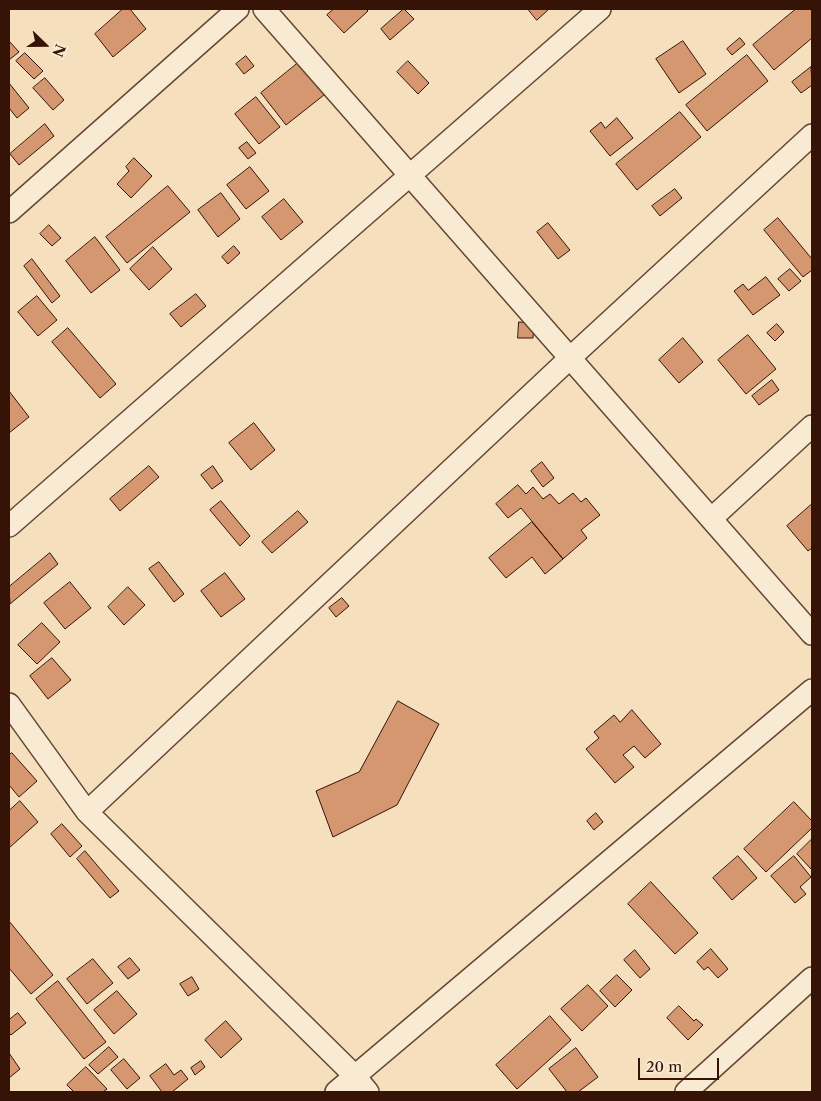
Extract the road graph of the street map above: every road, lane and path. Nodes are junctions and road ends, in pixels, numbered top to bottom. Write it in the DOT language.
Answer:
graph roads {
  1 [pos="238,9"];
  2 [pos="264,9"];
  3 [pos="600,9"];
  4 [pos="812,135"];
  5 [pos="410,175"];
  6 [pos="9,212"];
  7 [pos="570,358"];
  8 [pos="812,426"];
  9 [pos="711,518"];
  10 [pos="9,526"];
  11 [pos="812,634"];
  12 [pos="812,690"];
  13 [pos="9,704"];
  14 [pos="87,812"];
  15 [pos="812,978"];
  16 [pos="361,1084"];
  17 [pos="336,1092"];
  18 [pos="686,1092"];
  1 -- 6 [label="street"];
  2 -- 5 [label="street"];
  3 -- 5 [label="street"];
  4 -- 7 [label="street"];
  5 -- 7 [label="street"];
  5 -- 10 [label="street"];
  7 -- 9 [label="street"];
  7 -- 14 [label="street"];
  8 -- 9 [label="street"];
  9 -- 11 [label="street"];
  12 -- 16 [label="street"];
  13 -- 14 [label="street"];
  14 -- 16 [label="street"];
  15 -- 18 [label="street"];
  16 -- 17 [label="street"];
}
